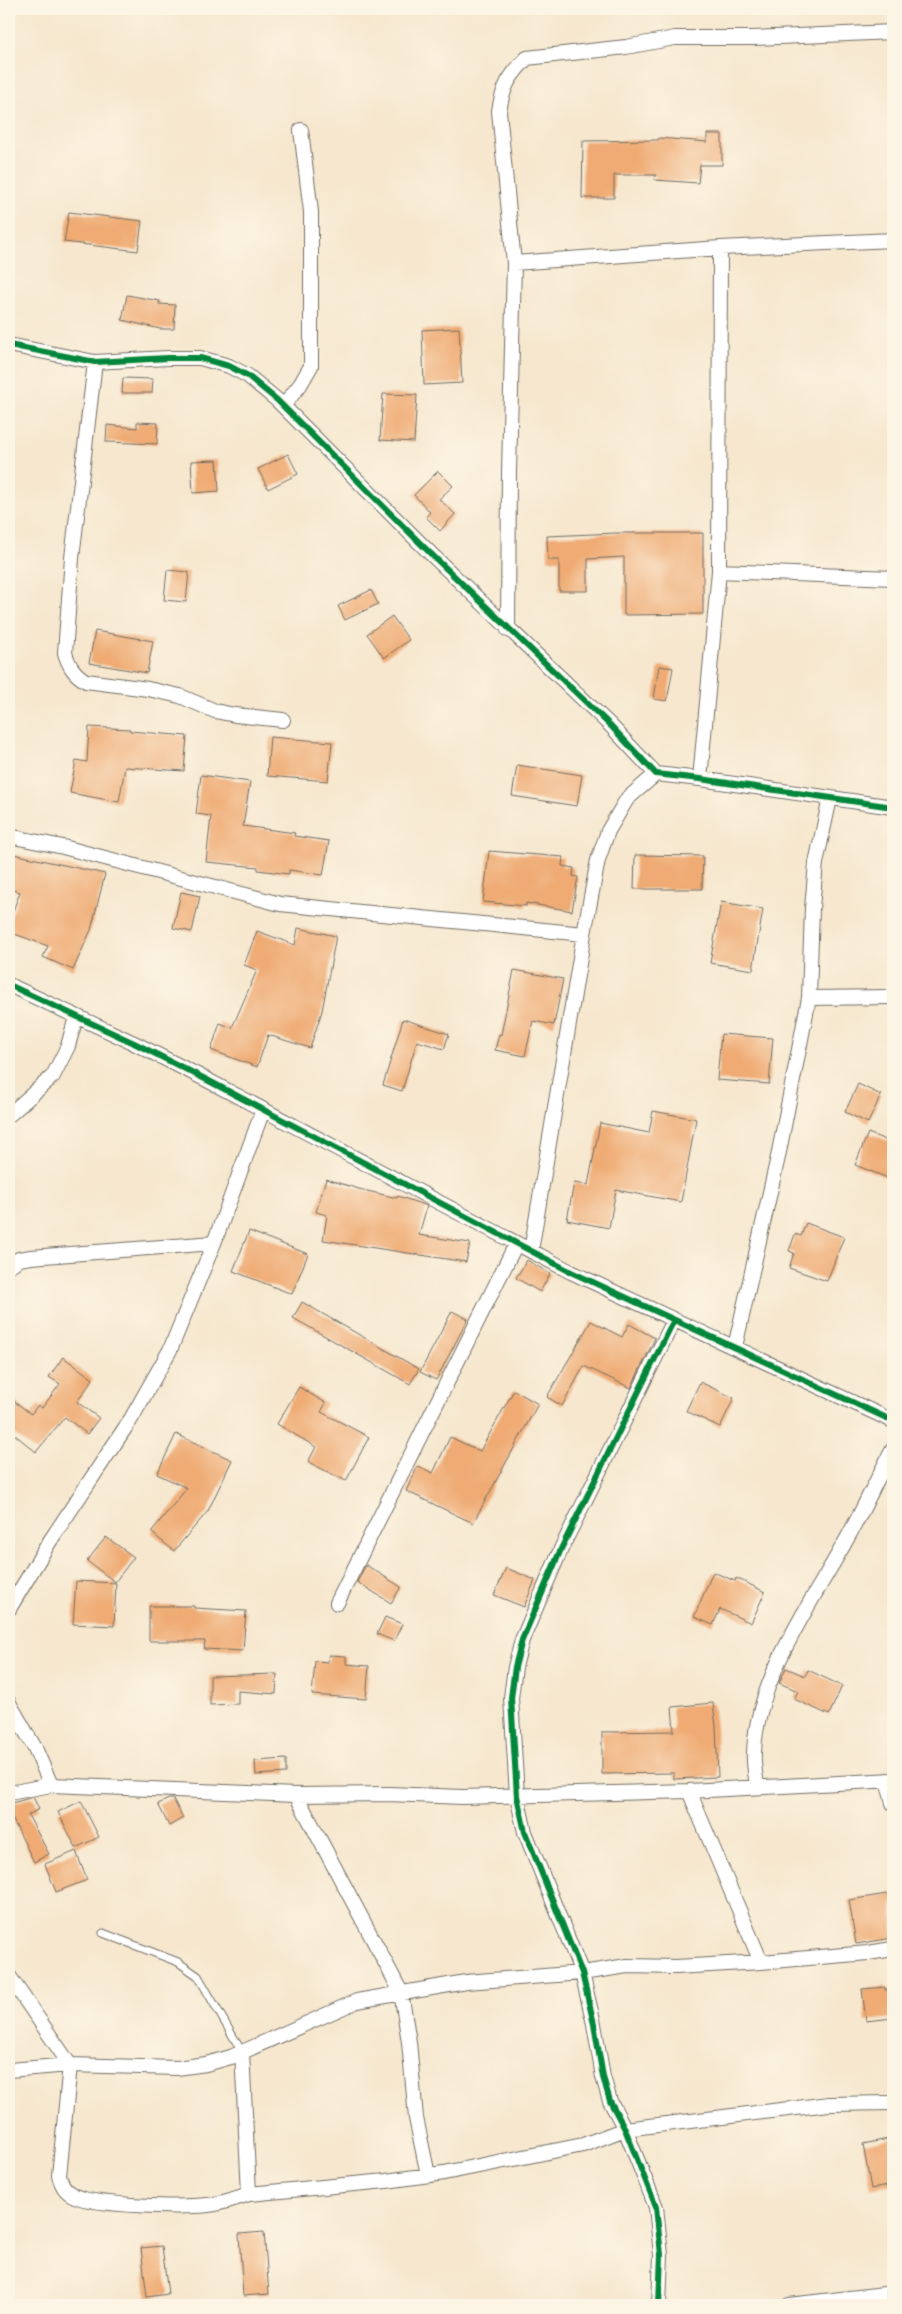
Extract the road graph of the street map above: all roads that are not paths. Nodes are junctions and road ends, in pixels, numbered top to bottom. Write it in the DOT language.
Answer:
graph roads {
  1 [pos="893,32"];
  2 [pos="301,130"];
  3 [pos="893,240"];
  4 [pos="720,248"];
  5 [pos="514,262"];
  6 [pos="9,345"];
  7 [pos="95,362"];
  8 [pos="282,406"];
  9 [pos="719,572"];
  10 [pos="893,578"];
  11 [pos="508,630"];
  12 [pos="283,720"];
  13 [pos="656,774"];
  14 [pos="700,779"];
  15 [pos="830,798"];
  16 [pos="893,807"];
  17 [pos="9,836"];
  18 [pos="584,934"];
  19 [pos="9,985"];
  20 [pos="893,997"];
  21 [pos="809,998"];
  22 [pos="76,1018"];
  23 [pos="263,1110"];
  24 [pos="9,1114"];
  25 [pos="214,1243"];
  26 [pos="516,1244"];
  27 [pos="531,1251"];
  28 [pos="9,1266"];
  29 [pos="674,1320"];
  30 [pos="736,1347"];
  31 [pos="893,1421"];
  32 [pos="893,1449"];
  33 [pos="337,1602"];
  34 [pos="9,1610"];
  35 [pos="9,1703"];
  36 [pos="890,1780"];
  37 [pos="51,1785"];
  38 [pos="757,1787"];
  39 [pos="689,1791"];
  40 [pos="9,1793"];
  41 [pos="296,1795"];
  42 [pos="517,1796"];
  43 [pos="893,1803"];
  44 [pos="103,1933"];
  45 [pos="893,1949"];
  46 [pos="761,1962"];
  47 [pos="582,1973"];
  48 [pos="9,1976"];
  49 [pos="401,1992"];
  50 [pos="242,2052"];
  51 [pos="70,2065"];
  52 [pos="9,2070"];
  53 [pos="893,2103"];
  54 [pos="625,2129"];
  55 [pos="428,2175"];
  56 [pos="249,2194"];
  57 [pos="893,2293"];
  58 [pos="659,2305"];
  59 [pos="789,2305"];
  1 -- 5 [label="street"];
  2 -- 8 [label="street"];
  3 -- 4 [label="street"];
  4 -- 5 [label="street"];
  4 -- 9 [label="street"];
  5 -- 11 [label="street"];
  6 -- 7 [label="street"];
  7 -- 8 [label="street"];
  7 -- 12 [label="street"];
  8 -- 11 [label="street"];
  9 -- 10 [label="street"];
  9 -- 14 [label="street"];
  11 -- 13 [label="street"];
  13 -- 14 [label="street"];
  13 -- 18 [label="street"];
  14 -- 15 [label="street"];
  15 -- 16 [label="street"];
  15 -- 21 [label="street"];
  17 -- 18 [label="street"];
  18 -- 27 [label="street"];
  19 -- 22 [label="street"];
  20 -- 21 [label="street"];
  21 -- 30 [label="street"];
  22 -- 23 [label="street"];
  22 -- 24 [label="street"];
  23 -- 25 [label="street"];
  23 -- 26 [label="street"];
  25 -- 28 [label="street"];
  25 -- 34 [label="street"];
  26 -- 27 [label="street"];
  26 -- 33 [label="street"];
  27 -- 29 [label="street"];
  29 -- 30 [label="street"];
  29 -- 42 [label="street"];
  30 -- 31 [label="street"];
  32 -- 38 [label="street"];
  35 -- 37 [label="street"];
  36 -- 38 [label="street"];
  36 -- 43 [label="street"];
  37 -- 40 [label="street"];
  37 -- 41 [label="street"];
  38 -- 39 [label="street"];
  39 -- 42 [label="street"];
  39 -- 46 [label="street"];
  41 -- 42 [label="street"];
  41 -- 49 [label="street"];
  42 -- 47 [label="street"];
  44 -- 50 [label="lane"];
  45 -- 46 [label="street"];
  46 -- 47 [label="street"];
  47 -- 49 [label="street"];
  47 -- 54 [label="street"];
  48 -- 51 [label="street"];
  49 -- 50 [label="street"];
  49 -- 55 [label="street"];
  50 -- 51 [label="street"];
  50 -- 56 [label="street"];
  51 -- 52 [label="street"];
  51 -- 56 [label="street"];
  53 -- 54 [label="street"];
  54 -- 55 [label="street"];
  54 -- 58 [label="street"];
  55 -- 56 [label="street"];
  57 -- 59 [label="street"];
}
